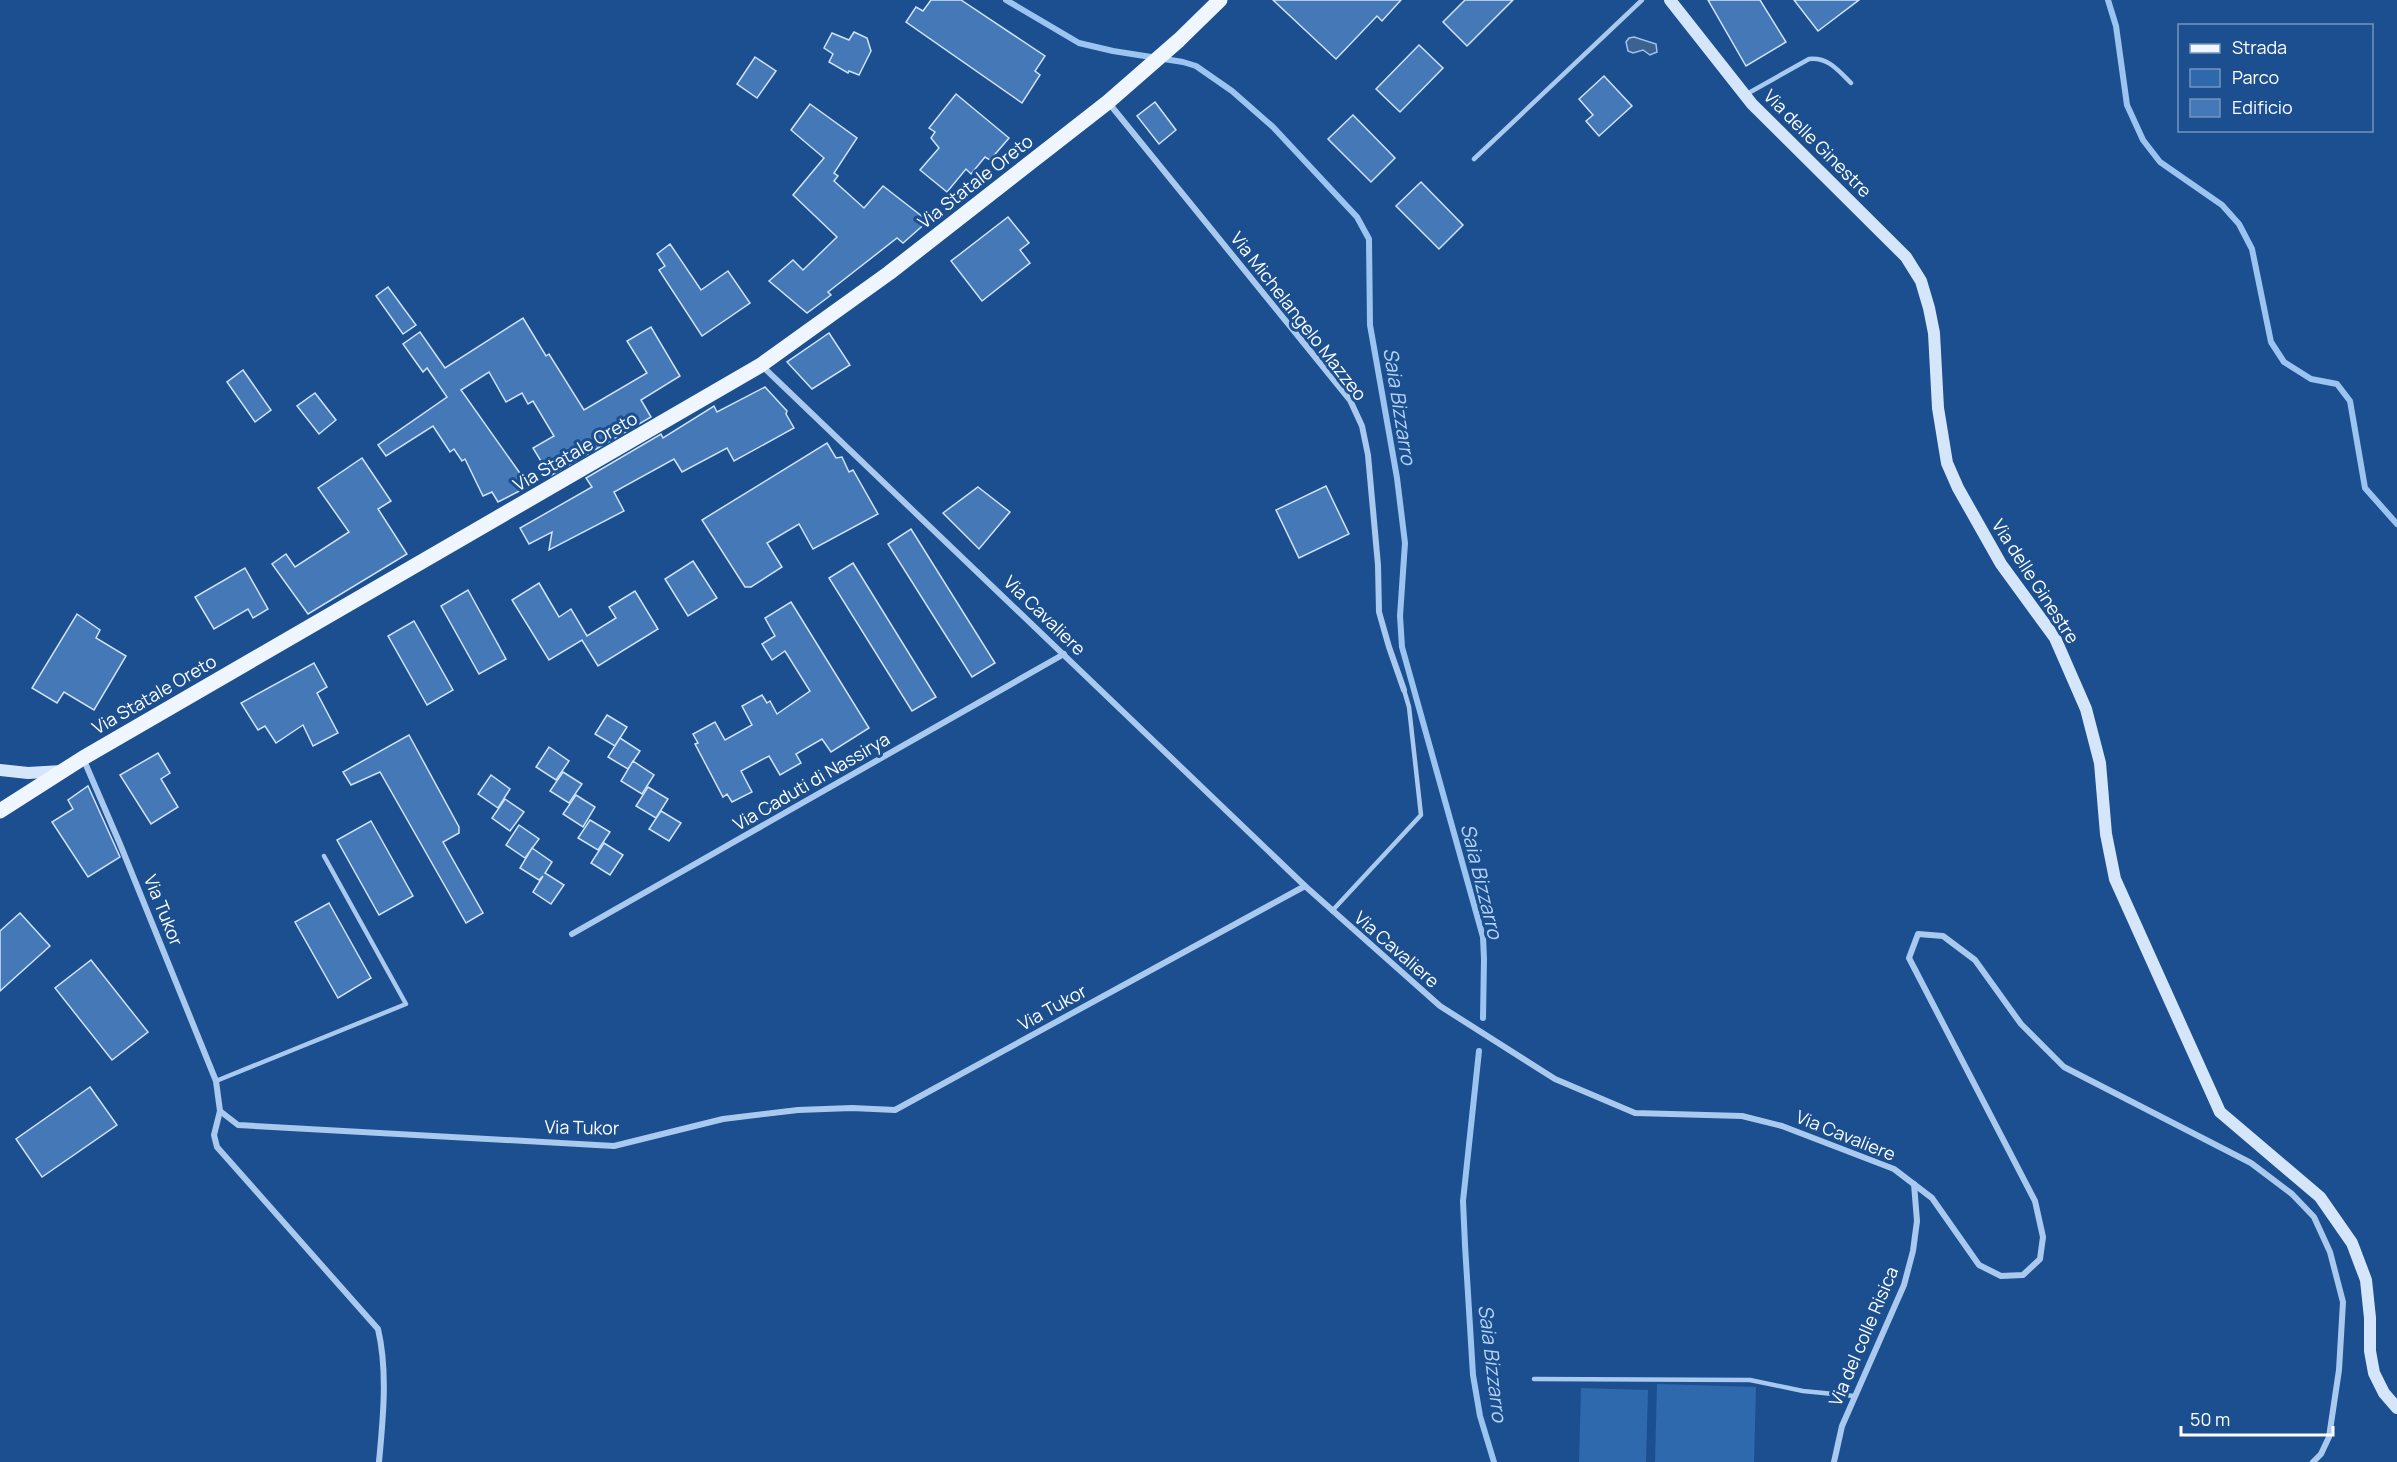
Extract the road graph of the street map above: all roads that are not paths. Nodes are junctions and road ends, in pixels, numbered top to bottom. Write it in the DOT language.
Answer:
graph roads {
  1 [pos="1220,0"];
  2 [pos="1642,0"];
  3 [pos="1670,0"];
  4 [pos="1851,83"];
  5 [pos="1745,95"];
  6 [pos="1108,102"];
  7 [pos="1474,159"];
  8 [pos="761,365"];
  9 [pos="1064,654"];
  10 [pos="1404,690"];
  11 [pos="83,758"];
  12 [pos="0,770"];
  13 [pos="63,771"];
  14 [pos="0,811"];
  15 [pos="324,856"];
  16 [pos="1305,886"];
  17 [pos="1332,911"];
  18 [pos="572,934"];
  19 [pos="216,1081"];
  20 [pos="220,1112"];
  21 [pos="1914,1184"];
  22 [pos="1534,1379"];
  23 [pos="1854,1396"];
  24 [pos="2397,1408"];
  25 [pos="379,1462"];
  26 [pos="1834,1462"];
  27 [pos="2313,1462"];
  1 -- 6 [label="main road, Via Statale Oreto"];
  2 -- 7 [label="lane"];
  3 -- 5 [label="street, Via delle Ginestre"];
  4 -- 5 [label="lane"];
  5 -- 24 [label="street, Via delle Ginestre"];
  6 -- 8 [label="main road, Via Statale Oreto"];
  6 -- 10 [label="street, Via Michelangelo Mazzeo"];
  8 -- 9 [label="street, Via Cavaliere"];
  8 -- 11 [label="main road, Via Statale Oreto"];
  9 -- 16 [label="street, Via Cavaliere"];
  9 -- 18 [label="street, Via Caduti di Nassirya"];
  10 -- 17 [label="lane"];
  11 -- 13 [label="main road, Via Statale Oreto"];
  11 -- 19 [label="street, Via Tukor"];
  12 -- 13 [label="street"];
  13 -- 14 [label="main road, Via Statale Oreto"];
  15 -- 19 [label="lane"];
  16 -- 17 [label="street, Via Cavaliere"];
  16 -- 20 [label="street, Via Tukor"];
  17 -- 21 [label="street, Via Cavaliere"];
  19 -- 20 [label="street, Via Tukor"];
  20 -- 25 [label="street"];
  21 -- 23 [label="street, Via del colle Risica"];
  21 -- 27 [label="street, Via Cavaliere"];
  22 -- 23 [label="lane"];
  23 -- 26 [label="street, Via del colle Risica"];
}
